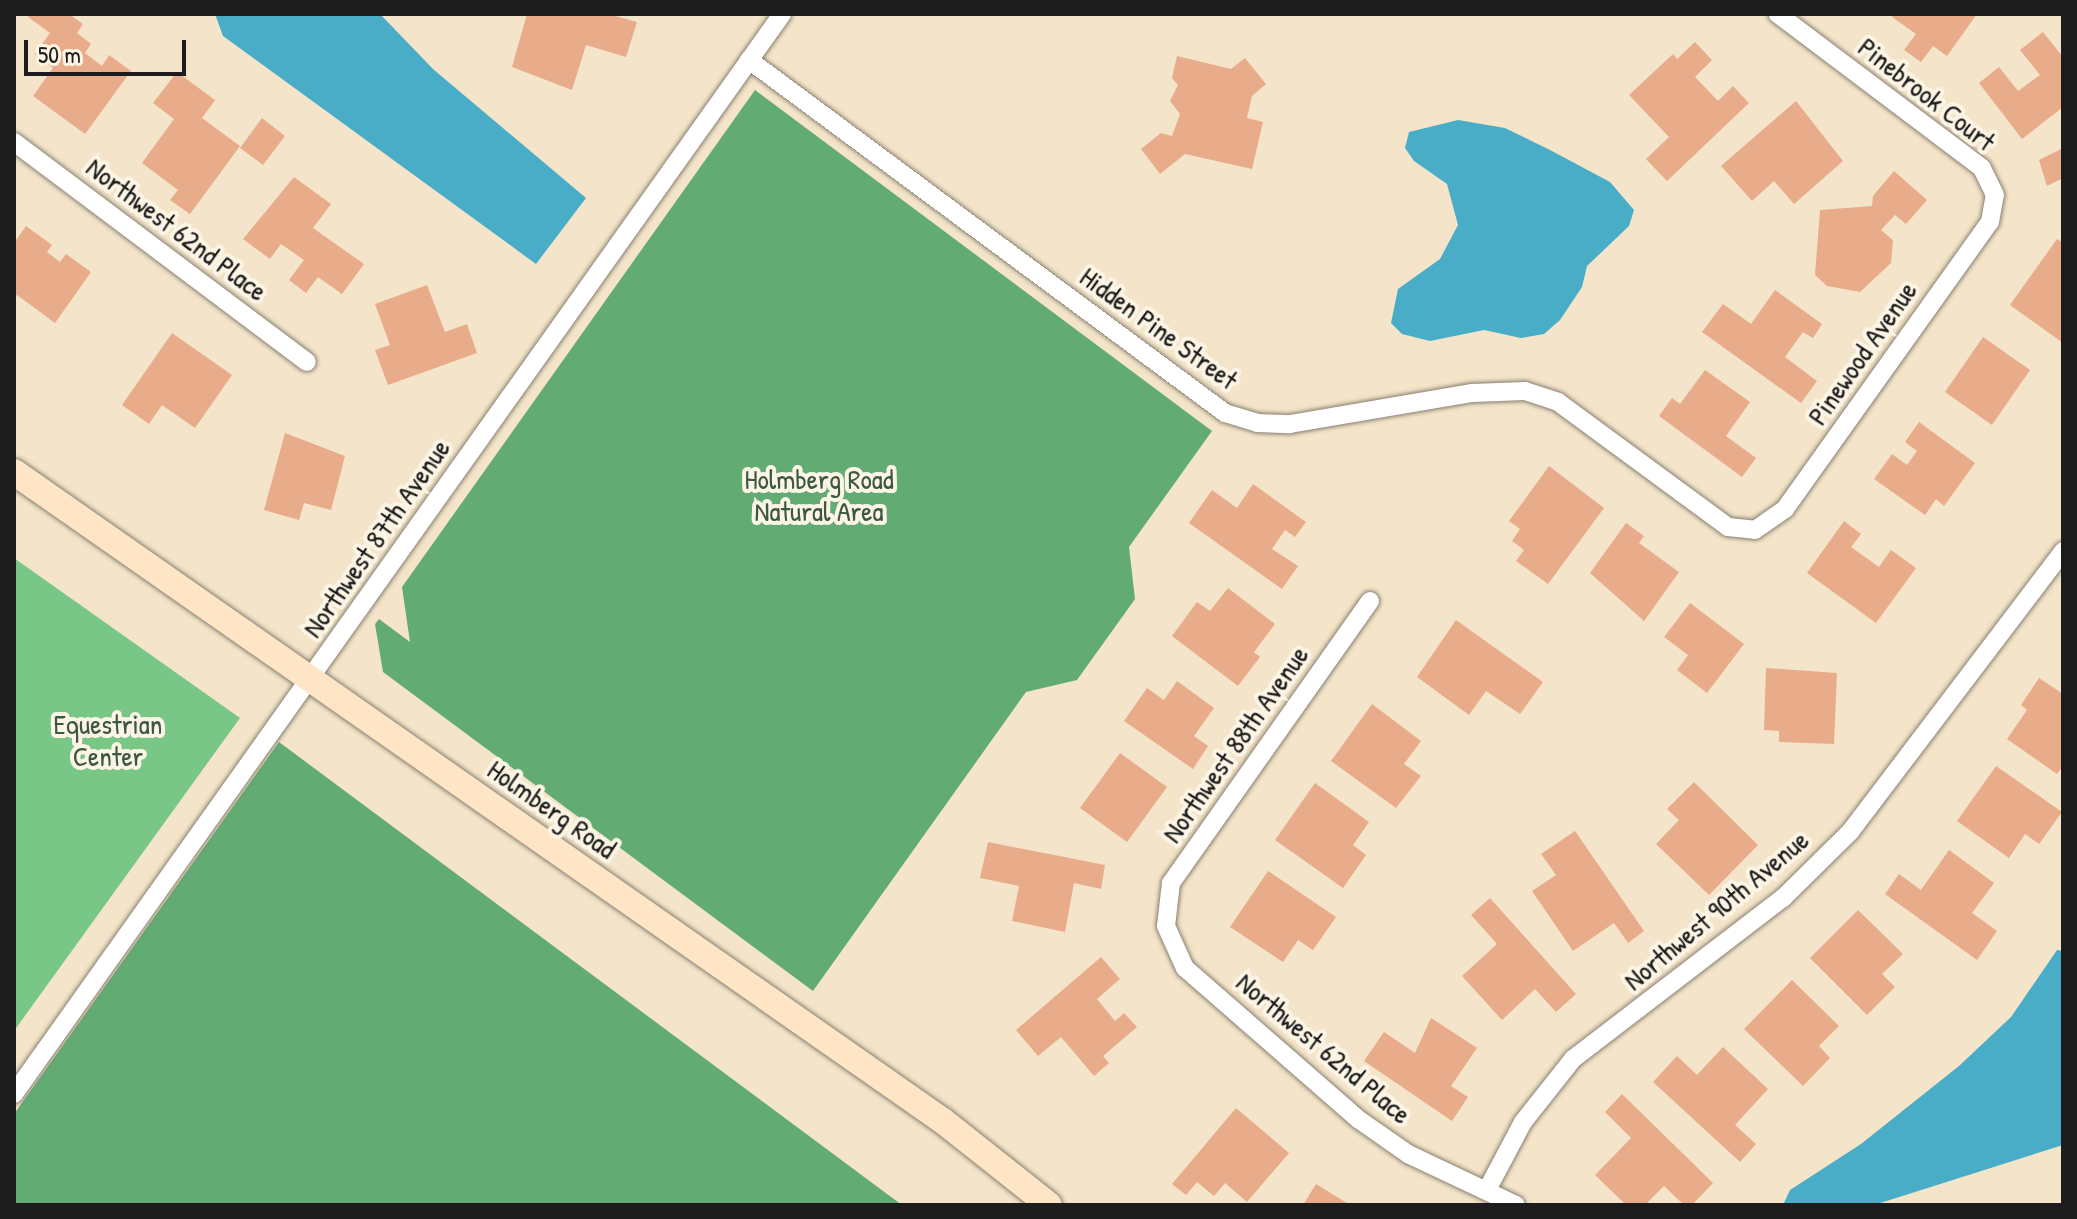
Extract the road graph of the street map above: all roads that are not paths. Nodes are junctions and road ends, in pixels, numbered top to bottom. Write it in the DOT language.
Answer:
graph roads {
  1 [pos="782,14"];
  2 [pos="1778,14"];
  3 [pos="749,60"];
  4 [pos="14,142"];
  5 [pos="1995,195"];
  6 [pos="307,362"];
  7 [pos="14,472"];
  8 [pos="1755,530"];
  9 [pos="2063,551"];
  10 [pos="1370,601"];
  11 [pos="310,679"];
  12 [pos="1166,926"];
  13 [pos="14,1094"];
  14 [pos="1487,1190"];
  15 [pos="1049,1205"];
  16 [pos="1516,1205"];
  1 -- 3 [label="street, Northwest 87th Avenue"];
  2 -- 5 [label="street, Pinebrook Court"];
  3 -- 8 [label="street, Hidden Pine Street"];
  3 -- 11 [label="street, Northwest 87th Avenue"];
  4 -- 6 [label="street, Northwest 62nd Place"];
  5 -- 8 [label="street, Pinewood Avenue"];
  7 -- 11 [label="street, Holmberg Road"];
  9 -- 14 [label="street, Northwest 90th Avenue"];
  10 -- 12 [label="street, Northwest 88th Avenue"];
  11 -- 13 [label="street, Northwest 87th Avenue"];
  11 -- 15 [label="street, Holmberg Road"];
  12 -- 14 [label="street, Northwest 62nd Place"];
  14 -- 16 [label="street, Northwest 62nd Place"];
}
